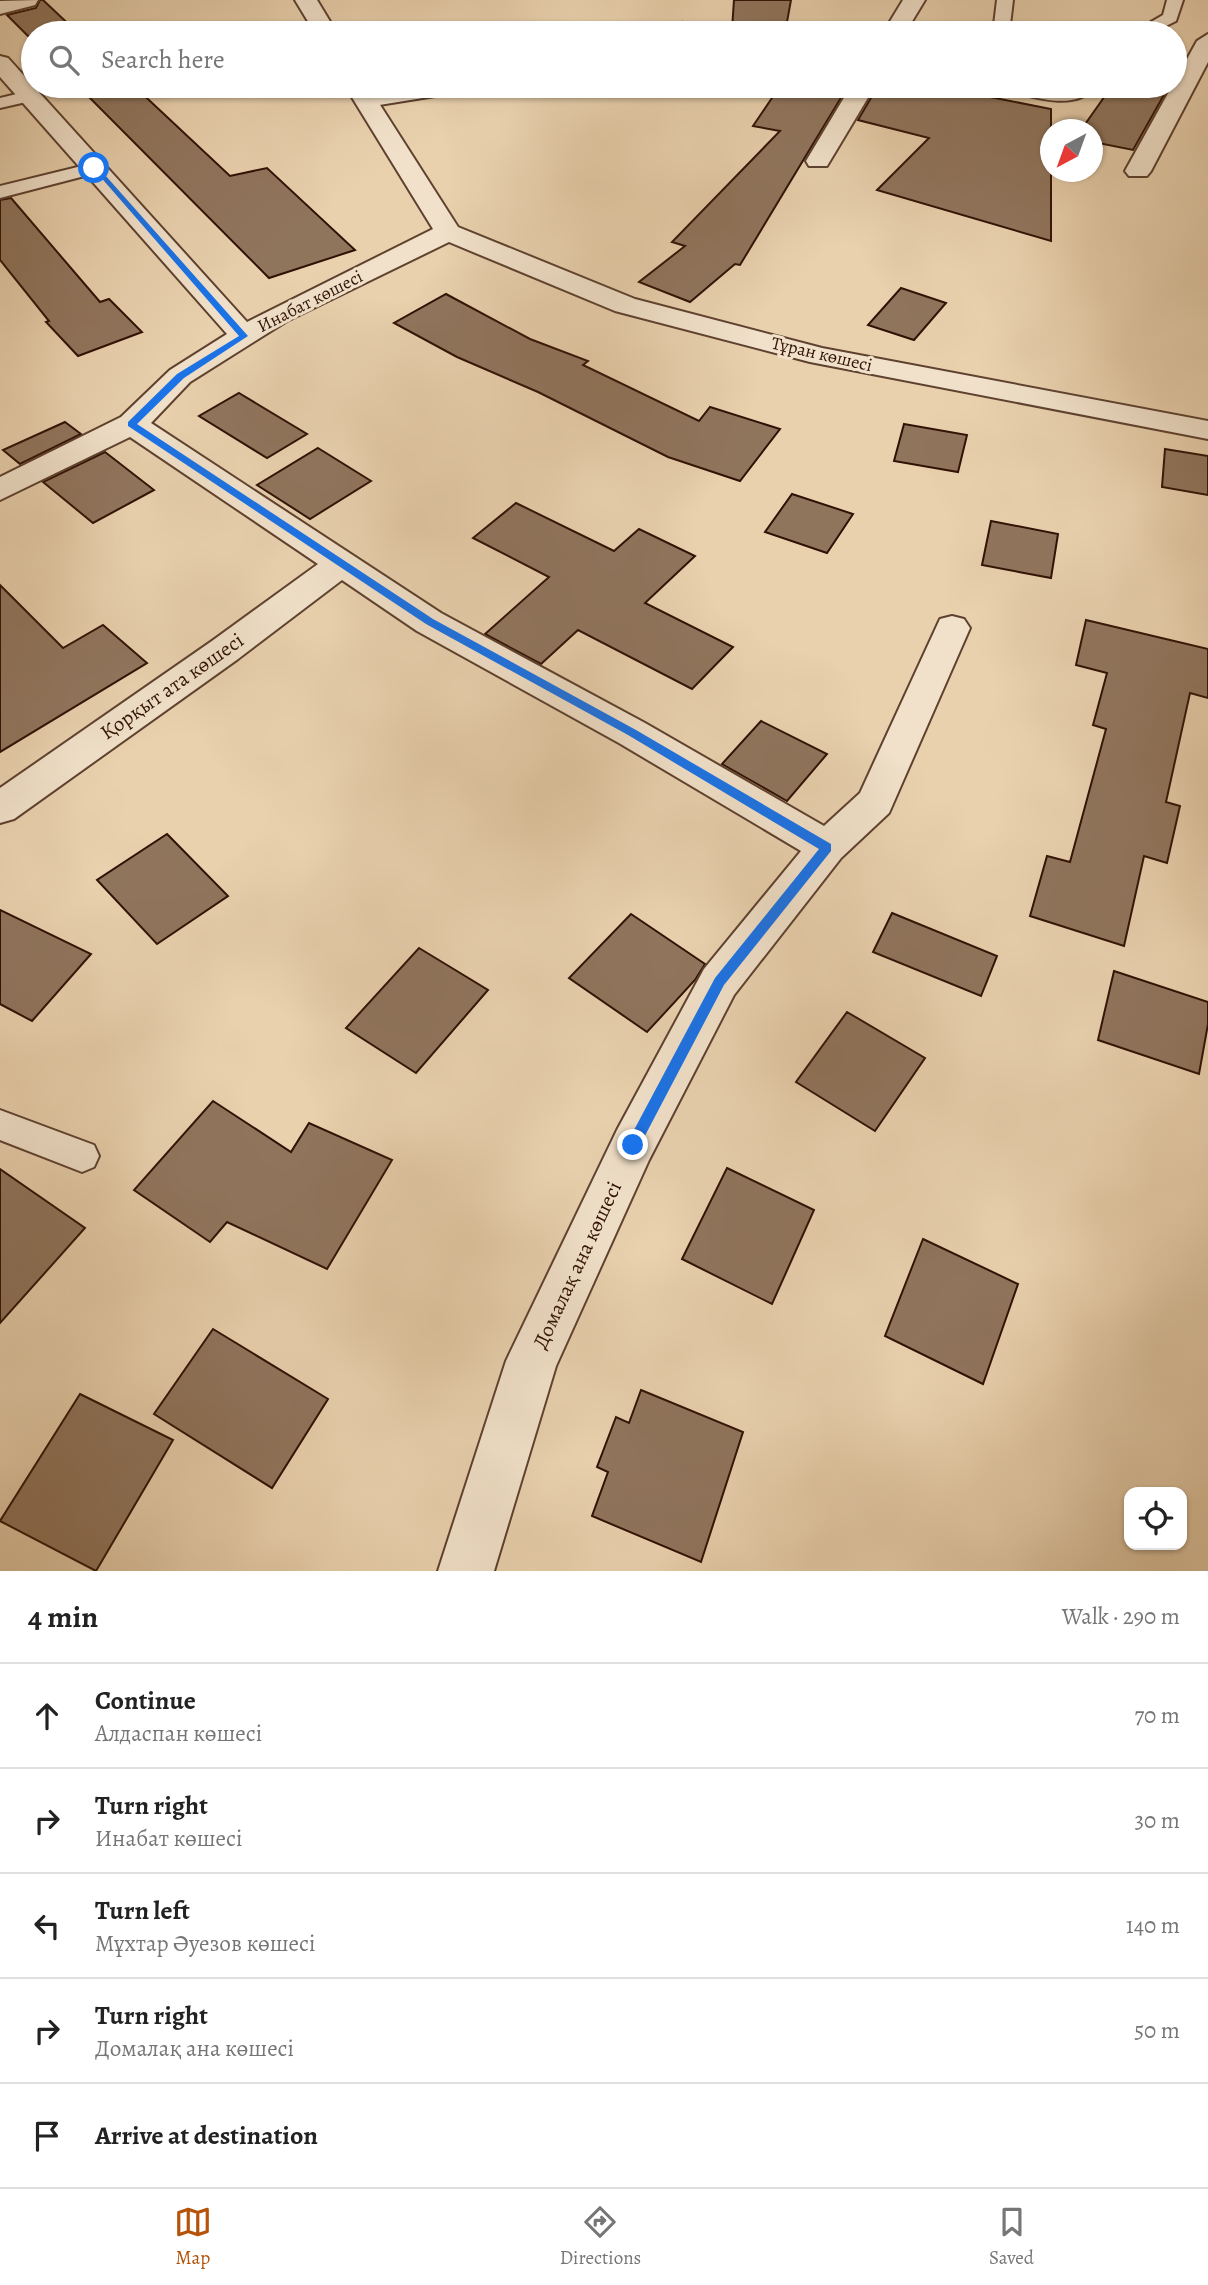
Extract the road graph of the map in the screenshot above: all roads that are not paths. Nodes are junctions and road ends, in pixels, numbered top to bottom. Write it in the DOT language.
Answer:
graph roads {
  1 [pos="27,0"];
  2 [pos="306,0"];
  3 [pos="914,0"];
  4 [pos="1005,0"];
  5 [pos="1175,0"];
  6 [pos="0,8"];
  7 [pos="319,21"];
  8 [pos="901,21"];
  9 [pos="1002,21"];
  10 [pos="1164,21"];
  11 [pos="1207,47"];
  12 [pos="0,63"];
  13 [pos="1187,83"];
  14 [pos="21,87"];
  15 [pos="21,98"];
  16 [pos="31,98"];
  17 [pos="365,98"];
  18 [pos="856,98"];
  19 [pos="1179,98"];
  20 [pos="0,103"];
  21 [pos="818,161"];
  22 [pos="94,168"];
  23 [pos="1138,171"];
  24 [pos="0,192"];
  25 [pos="449,232"];
  26 [pos="244,336"];
  27 [pos="132,424"];
  28 [pos="1208,430"];
  29 [pos="0,490"];
  30 [pos="343,562"];
  31 [pos="953,628"];
  32 [pos="0,808"];
  33 [pos="827,847"];
  34 [pos="0,1125"];
  35 [pos="82,1156"];
  36 [pos="466,1571"];
  1 -- 6 [label="street"];
  2 -- 7 [label="street"];
  3 -- 8 [label="street"];
  4 -- 9 [label="lane"];
  5 -- 10 [label="lane"];
  11 -- 13 [label="street"];
  12 -- 14 [label="street"];
  15 -- 20 [label="lane"];
  16 -- 22 [label="street"];
  17 -- 25 [label="street"];
  18 -- 21 [label="street"];
  19 -- 23 [label="street"];
  22 -- 24 [label="lane"];
  22 -- 26 [label="street"];
  25 -- 26 [label="street, Инабат көшесі"];
  25 -- 28 [label="street, Тұран көшесі"];
  26 -- 27 [label="street, Инабат көшесі"];
  27 -- 29 [label="street, Инабат көшесі"];
  27 -- 30 [label="street"];
  30 -- 32 [label="street, Қорқыт ата көшесі"];
  30 -- 33 [label="street"];
  31 -- 33 [label="street, Домалақ ана көшесі"];
  33 -- 36 [label="street, Домалақ ана көшесі"];
  34 -- 35 [label="lane"];
}
